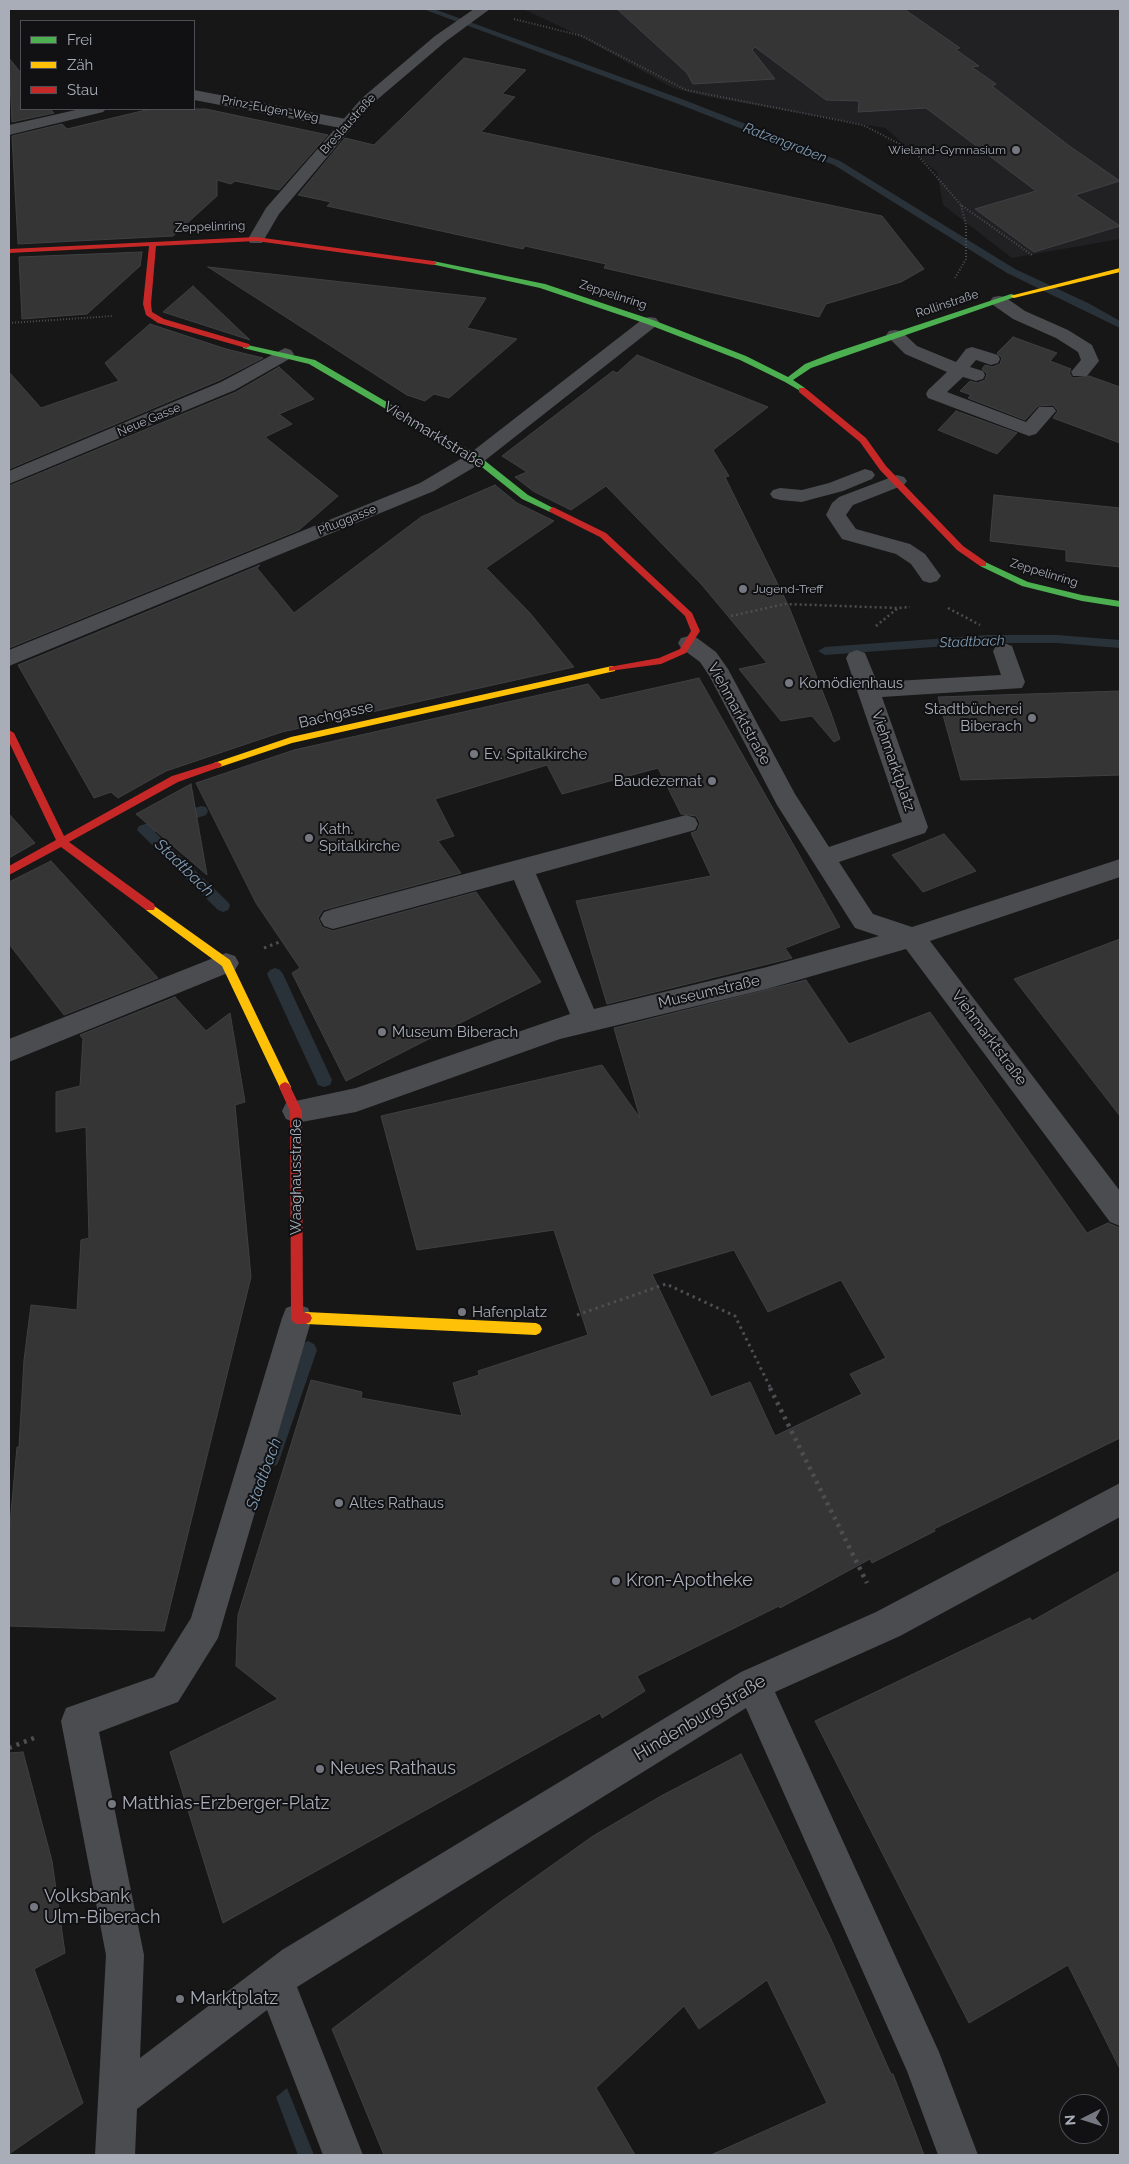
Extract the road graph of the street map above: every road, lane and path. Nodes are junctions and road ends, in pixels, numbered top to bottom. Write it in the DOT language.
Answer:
graph roads {
  1 [pos="482,10"];
  2 [pos="195,94"];
  3 [pos="94,110"];
  4 [pos="346,124"];
  5 [pos="9,130"];
  6 [pos="961,205"];
  7 [pos="256,239"];
  8 [pos="153,244"];
  9 [pos="9,251"];
  10 [pos="1033,256"];
  11 [pos="1120,270"];
  12 [pos="953,282"];
  13 [pos="999,301"];
  14 [pos="149,313"];
  15 [pos="650,322"];
  16 [pos="9,323"];
  17 [pos="895,335"];
  18 [pos="285,354"];
  19 [pos="991,359"];
  20 [pos="967,372"];
  21 [pos="1080,372"];
  22 [pos="788,380"];
  23 [pos="1046,410"];
  24 [pos="476,458"];
  25 [pos="890,474"];
  26 [pos="9,478"];
  27 [pos="780,494"];
  28 [pos="930,576"];
  29 [pos="1120,604"];
  30 [pos="898,608"];
  31 [pos="947,608"];
  32 [pos="981,625"];
  33 [pos="692,637"];
  34 [pos="1004,651"];
  35 [pos="9,658"];
  36 [pos="857,658"];
  37 [pos="868,690"];
  38 [pos="9,733"];
  39 [pos="686,824"];
  40 [pos="62,842"];
  41 [pos="824,858"];
  42 [pos="521,868"];
  43 [pos="1120,868"];
  44 [pos="9,871"];
  45 [pos="333,919"];
  46 [pos="912,937"];
  47 [pos="226,963"];
  48 [pos="586,1022"];
  49 [pos="9,1051"];
  50 [pos="296,1111"];
  51 [pos="1120,1213"];
  52 [pos="297,1318"];
  53 [pos="536,1330"];
  54 [pos="1120,1499"];
  55 [pos="888,1624"];
  56 [pos="753,1684"];
  57 [pos="286,1972"];
  58 [pos="117,2100"];
  59 [pos="114,2155"];
  60 [pos="343,2155"];
  61 [pos="958,2155"];
  1 -- 4 [label="street, Breslaustraße"];
  1 -- 6 [label="path"];
  2 -- 4 [label="street, Prinz-Eugen-Weg"];
  3 -- 5 [label="street"];
  4 -- 7 [label="street, Breslaustraße"];
  6 -- 10 [label="path"];
  6 -- 12 [label="path"];
  7 -- 8 [label="street, Zeppelinring"];
  7 -- 15 [label="street, Zeppelinring"];
  8 -- 9 [label="street, Zeppelinring"];
  8 -- 14 [label="street"];
  11 -- 13 [label="street, Rollinstraße"];
  13 -- 17 [label="street, Rollinstraße"];
  13 -- 21 [label="street"];
  14 -- 16 [label="path"];
  14 -- 18 [label="street, Viehmarktstraße"];
  15 -- 22 [label="street, Zeppelinring"];
  15 -- 24 [label="street, Pfluggasse"];
  17 -- 20 [label="street"];
  17 -- 22 [label="street, Rollinstraße"];
  18 -- 24 [label="street, Viehmarktstraße"];
  18 -- 26 [label="street, Neue Gasse"];
  19 -- 20 [label="street"];
  20 -- 23 [label="street"];
  22 -- 25 [label="street, Zeppelinring"];
  24 -- 33 [label="street, Viehmarktstraße"];
  24 -- 35 [label="street, Pfluggasse"];
  25 -- 27 [label="street"];
  25 -- 28 [label="street"];
  25 -- 29 [label="street, Zeppelinring"];
  30 -- 33 [label="path"];
  31 -- 32 [label="path"];
  33 -- 40 [label="street, Bachgasse"];
  33 -- 41 [label="street, Viehmarktstraße"];
  34 -- 37 [label="street"];
  36 -- 37 [label="street, Viehmarktplatz"];
  37 -- 41 [label="street, Viehmarktplatz"];
  38 -- 40 [label="street, Waaghausstraße"];
  39 -- 42 [label="street"];
  40 -- 44 [label="street, Bachgasse"];
  40 -- 47 [label="street, Waaghausstraße"];
  41 -- 46 [label="street, Viehmarktstraße"];
  42 -- 45 [label="street"];
  42 -- 48 [label="street"];
  43 -- 46 [label="street, Museumstraße"];
  46 -- 48 [label="street, Museumstraße"];
  46 -- 51 [label="street, Viehmarktstraße"];
  47 -- 49 [label="street"];
  47 -- 50 [label="street, Waaghausstraße"];
  48 -- 50 [label="street, Museumstraße"];
  50 -- 52 [label="street, Waaghausstraße"];
  52 -- 53 [label="street"];
  52 -- 58 [label="street, Waaghausstraße"];
  53 -- 55 [label="path"];
  54 -- 55 [label="street, Hindenburgstraße"];
  55 -- 56 [label="street, Hindenburgstraße"];
  56 -- 57 [label="street, Hindenburgstraße"];
  56 -- 61 [label="street"];
  57 -- 58 [label="street, Hindenburgstraße"];
  57 -- 60 [label="street"];
  58 -- 59 [label="street"];
}
